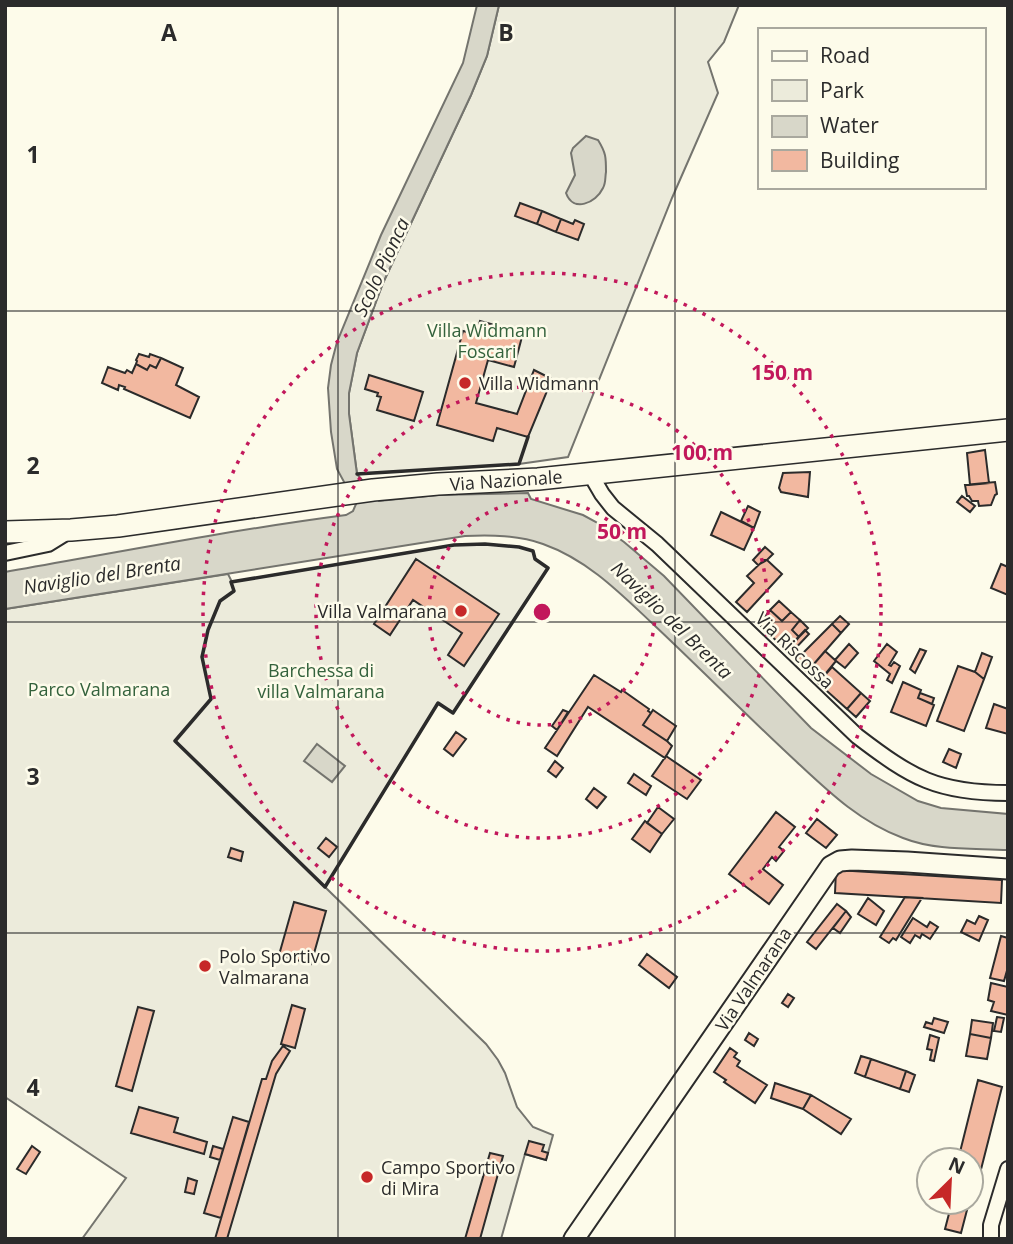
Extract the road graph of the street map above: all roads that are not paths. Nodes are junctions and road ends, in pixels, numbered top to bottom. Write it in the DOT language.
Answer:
graph roads {
  1 [pos="1008,430"];
  2 [pos="593,473"];
  3 [pos="71,530"];
  4 [pos="5,532"];
  5 [pos="5,553"];
  6 [pos="1008,793"];
  7 [pos="1008,869"];
  8 [pos="1008,1169"];
  9 [pos="574,1239"];
  10 [pos="991,1239"];
  1 -- 2 [label="main road, Via Nazionale"];
  2 -- 3 [label="main road, Via Nazionale"];
  2 -- 6 [label="street, Via Riscossa"];
  3 -- 4 [label="main road, Via Nazionale"];
  3 -- 5 [label="street"];
  7 -- 9 [label="street, Via Valmarana"];
  8 -- 10 [label="street"];
}
